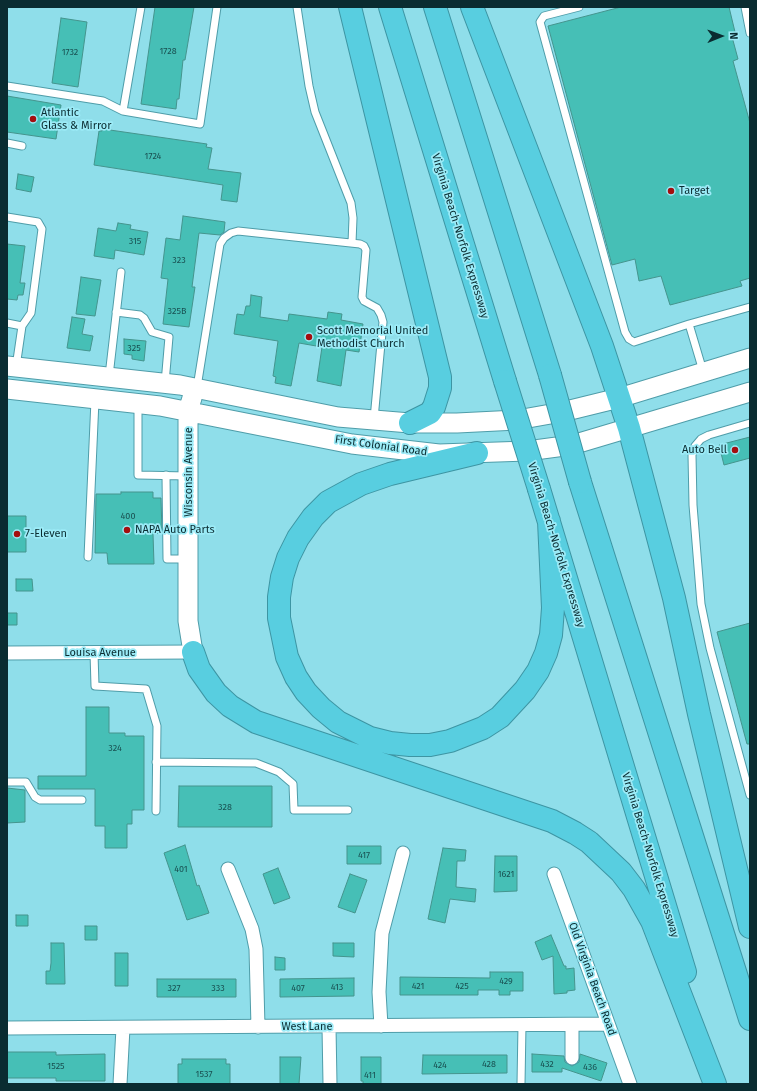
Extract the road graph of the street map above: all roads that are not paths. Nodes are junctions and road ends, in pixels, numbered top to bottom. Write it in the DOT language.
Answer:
graph roads {
  1 [pos="141,7"];
  2 [pos="217,7"];
  3 [pos="297,7"];
  4 [pos="350,7"];
  5 [pos="390,7"];
  6 [pos="435,7"];
  7 [pos="472,7"];
  8 [pos="579,7"];
  9 [pos="744,7"];
  10 [pos="750,33"];
  11 [pos="7,86"];
  12 [pos="123,111"];
  13 [pos="7,143"];
  14 [pos="22,146"];
  15 [pos="7,217"];
  16 [pos="352,243"];
  17 [pos="121,272"];
  18 [pos="750,307"];
  19 [pos="116,312"];
  20 [pos="7,323"];
  21 [pos="689,324"];
  22 [pos="22,326"];
  23 [pos="750,358"];
  24 [pos="12,366"];
  25 [pos="704,373"];
  26 [pos="108,377"];
  27 [pos="165,383"];
  28 [pos="195,388"];
  29 [pos="7,389"];
  30 [pos="750,392"];
  31 [pos="620,398"];
  32 [pos="94,400"];
  33 [pos="138,404"];
  34 [pos="188,411"];
  35 [pos="373,421"];
  36 [pos="410,423"];
  37 [pos="750,423"];
  38 [pos="629,428"];
  39 [pos="477,453"];
  40 [pos="166,476"];
  41 [pos="189,476"];
  42 [pos="549,521"];
  43 [pos="88,557"];
  44 [pos="189,559"];
  45 [pos="192,652"];
  46 [pos="7,653"];
  47 [pos="94,653"];
  48 [pos="156,762"];
  49 [pos="7,782"];
  50 [pos="750,795"];
  51 [pos="82,800"];
  52 [pos="348,810"];
  53 [pos="156,811"];
  54 [pos="403,854"];
  55 [pos="228,869"];
  56 [pos="554,874"];
  57 [pos="750,927"];
  58 [pos="750,1019"];
  59 [pos="608,1024"];
  60 [pos="522,1025"];
  61 [pos="572,1025"];
  62 [pos="381,1026"];
  63 [pos="258,1027"];
  64 [pos="329,1027"];
  65 [pos="7,1028"];
  66 [pos="123,1028"];
  67 [pos="572,1058"];
  68 [pos="120,1084"];
  69 [pos="330,1084"];
  70 [pos="521,1084"];
  71 [pos="630,1084"];
  72 [pos="714,1084"];
  73 [pos="719,1084"];
  1 -- 12 [label="lane"];
  2 -- 12 [label="lane"];
  3 -- 16 [label="lane"];
  4 -- 36 [label="highway"];
  5 -- 42 [label="highway, Virginia Beach-Norfolk Expressway, bridge"];
  6 -- 58 [label="highway, bridge"];
  7 -- 31 [label="highway"];
  8 -- 21 [label="lane"];
  9 -- 10 [label="lane"];
  11 -- 12 [label="lane"];
  13 -- 14 [label="lane"];
  15 -- 22 [label="lane"];
  16 -- 28 [label="lane"];
  16 -- 35 [label="lane"];
  17 -- 19 [label="lane"];
  18 -- 21 [label="lane"];
  19 -- 26 [label="lane"];
  19 -- 27 [label="lane"];
  20 -- 22 [label="lane"];
  21 -- 25 [label="lane"];
  22 -- 24 [label="lane"];
  23 -- 25 [label="main road, First Colonial Road"];
  24 -- 26 [label="main road, First Colonial Road"];
  25 -- 31 [label="main road, First Colonial Road"];
  26 -- 27 [label="main road, First Colonial Road"];
  27 -- 28 [label="main road, First Colonial Road"];
  28 -- 34 [label="main road, Wisconsin Avenue"];
  28 -- 35 [label="main road, First Colonial Road"];
  29 -- 32 [label="main road, First Colonial Road"];
  30 -- 38 [label="main road, First Colonial Road"];
  31 -- 36 [label="main road, First Colonial Road"];
  31 -- 38 [label="highway"];
  32 -- 33 [label="main road, First Colonial Road"];
  32 -- 43 [label="lane"];
  33 -- 34 [label="main road, First Colonial Road"];
  33 -- 40 [label="lane"];
  34 -- 39 [label="main road, First Colonial Road"];
  34 -- 41 [label="main road, Wisconsin Avenue"];
  35 -- 36 [label="main road, First Colonial Road"];
  37 -- 50 [label="lane"];
  38 -- 39 [label="main road, First Colonial Road"];
  38 -- 57 [label="highway"];
  39 -- 42 [label="highway"];
  40 -- 41 [label="lane"];
  40 -- 44 [label="lane"];
  41 -- 44 [label="main road, Wisconsin Avenue"];
  42 -- 73 [label="highway, Virginia Beach-Norfolk Expressway"];
  44 -- 45 [label="main road, Wisconsin Avenue"];
  45 -- 47 [label="street, Louisa Avenue"];
  45 -- 72 [label="highway"];
  46 -- 47 [label="street, Louisa Avenue"];
  47 -- 48 [label="lane"];
  48 -- 52 [label="lane"];
  48 -- 53 [label="lane"];
  49 -- 51 [label="lane"];
  54 -- 62 [label="street"];
  55 -- 63 [label="street"];
  56 -- 59 [label="street, Old Virginia Beach Road"];
  59 -- 61 [label="street, West Lane"];
  59 -- 71 [label="street, Old Virginia Beach Road"];
  60 -- 61 [label="street, West Lane"];
  60 -- 62 [label="street, West Lane"];
  60 -- 70 [label="lane"];
  61 -- 67 [label="street"];
  62 -- 64 [label="street, West Lane"];
  63 -- 64 [label="street, West Lane"];
  63 -- 66 [label="street, West Lane"];
  64 -- 69 [label="street"];
  65 -- 66 [label="street, West Lane"];
  66 -- 68 [label="street"];
}
